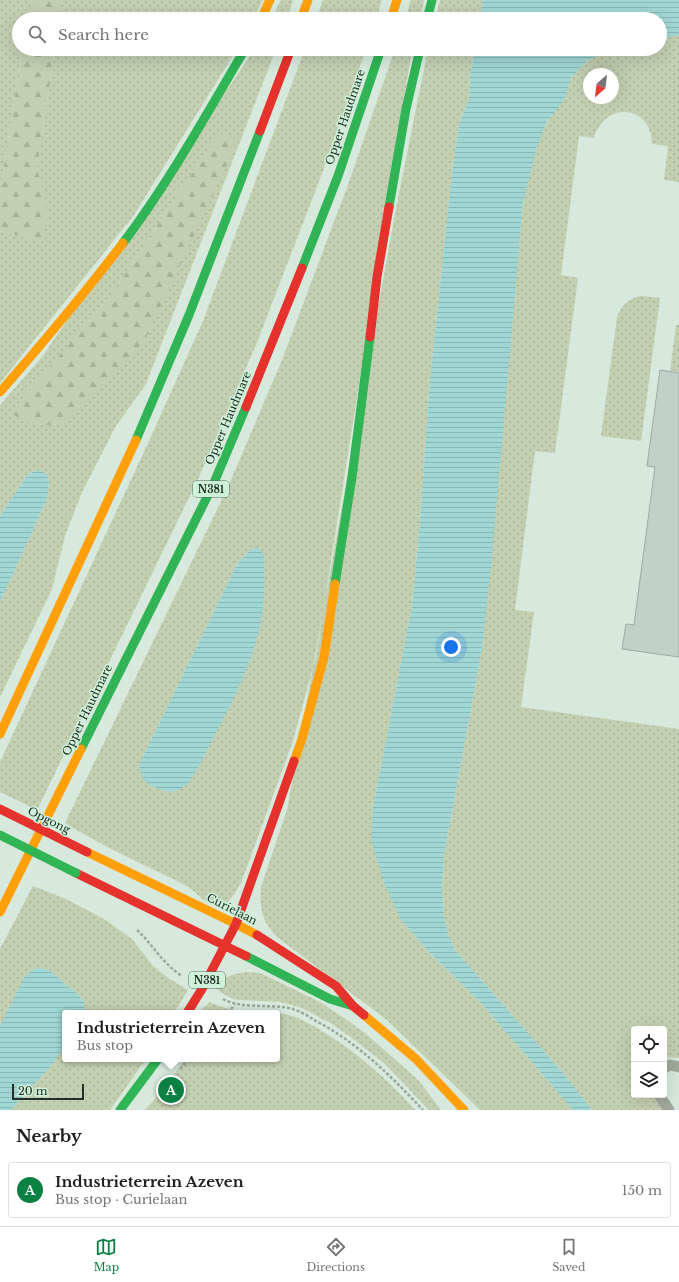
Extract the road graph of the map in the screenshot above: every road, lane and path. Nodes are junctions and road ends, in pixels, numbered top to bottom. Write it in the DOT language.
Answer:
graph roads {
  1 [pos="270,0"];
  2 [pos="308,0"];
  3 [pos="397,0"];
  4 [pos="432,0"];
  5 [pos="264,12"];
  6 [pos="304,12"];
  7 [pos="393,12"];
  8 [pos="429,12"];
  9 [pos="241,56"];
  10 [pos="288,56"];
  11 [pos="379,56"];
  12 [pos="418,56"];
  13 [pos="0,392"];
  14 [pos="0,734"];
  15 [pos="0,809"];
  16 [pos="0,835"];
  17 [pos="87,852"];
  18 [pos="0,912"];
  19 [pos="236,924"];
  20 [pos="136,929"];
  21 [pos="226,945"];
  22 [pos="202,988"];
  23 [pos="235,1004"];
  24 [pos="353,1006"];
  25 [pos="189,1010"];
  26 [pos="230,1010"];
  27 [pos="156,1062"];
  28 [pos="186,1062"];
  29 [pos="667,1066"];
  30 [pos="679,1066"];
  31 [pos="179,1070"];
  32 [pos="661,1098"];
  33 [pos="120,1110"];
  34 [pos="423,1110"];
  35 [pos="464,1110"];
  36 [pos="669,1110"];
  1 -- 5 [label="main road"];
  2 -- 6 [label="main road"];
  3 -- 7 [label="main road"];
  4 -- 8 [label="main road"];
  9 -- 13 [label="main road"];
  10 -- 14 [label="main road"];
  11 -- 18 [label="main road, Opper Haudmare / N381"];
  12 -- 19 [label="main road, N381"];
  15 -- 17 [label="main road, Opgong, bridge"];
  16 -- 21 [label="main road, Curielaan, bridge"];
  17 -- 19 [label="main road, Curielaan"];
  19 -- 21 [label="main road, N381"];
  19 -- 24 [label="main road, Curielaan"];
  20 -- 22 [label="path"];
  21 -- 22 [label="main road, N381"];
  21 -- 24 [label="main road, Curielaan"];
  22 -- 23 [label="path"];
  22 -- 25 [label="main road, N381"];
  23 -- 26 [label="path"];
  23 -- 34 [label="path"];
  24 -- 35 [label="main road, Curielaan"];
  27 -- 33 [label="main road"];
  28 -- 31 [label="path"];
  29 -- 30 [label="lane"];
  32 -- 36 [label="lane"];
}
